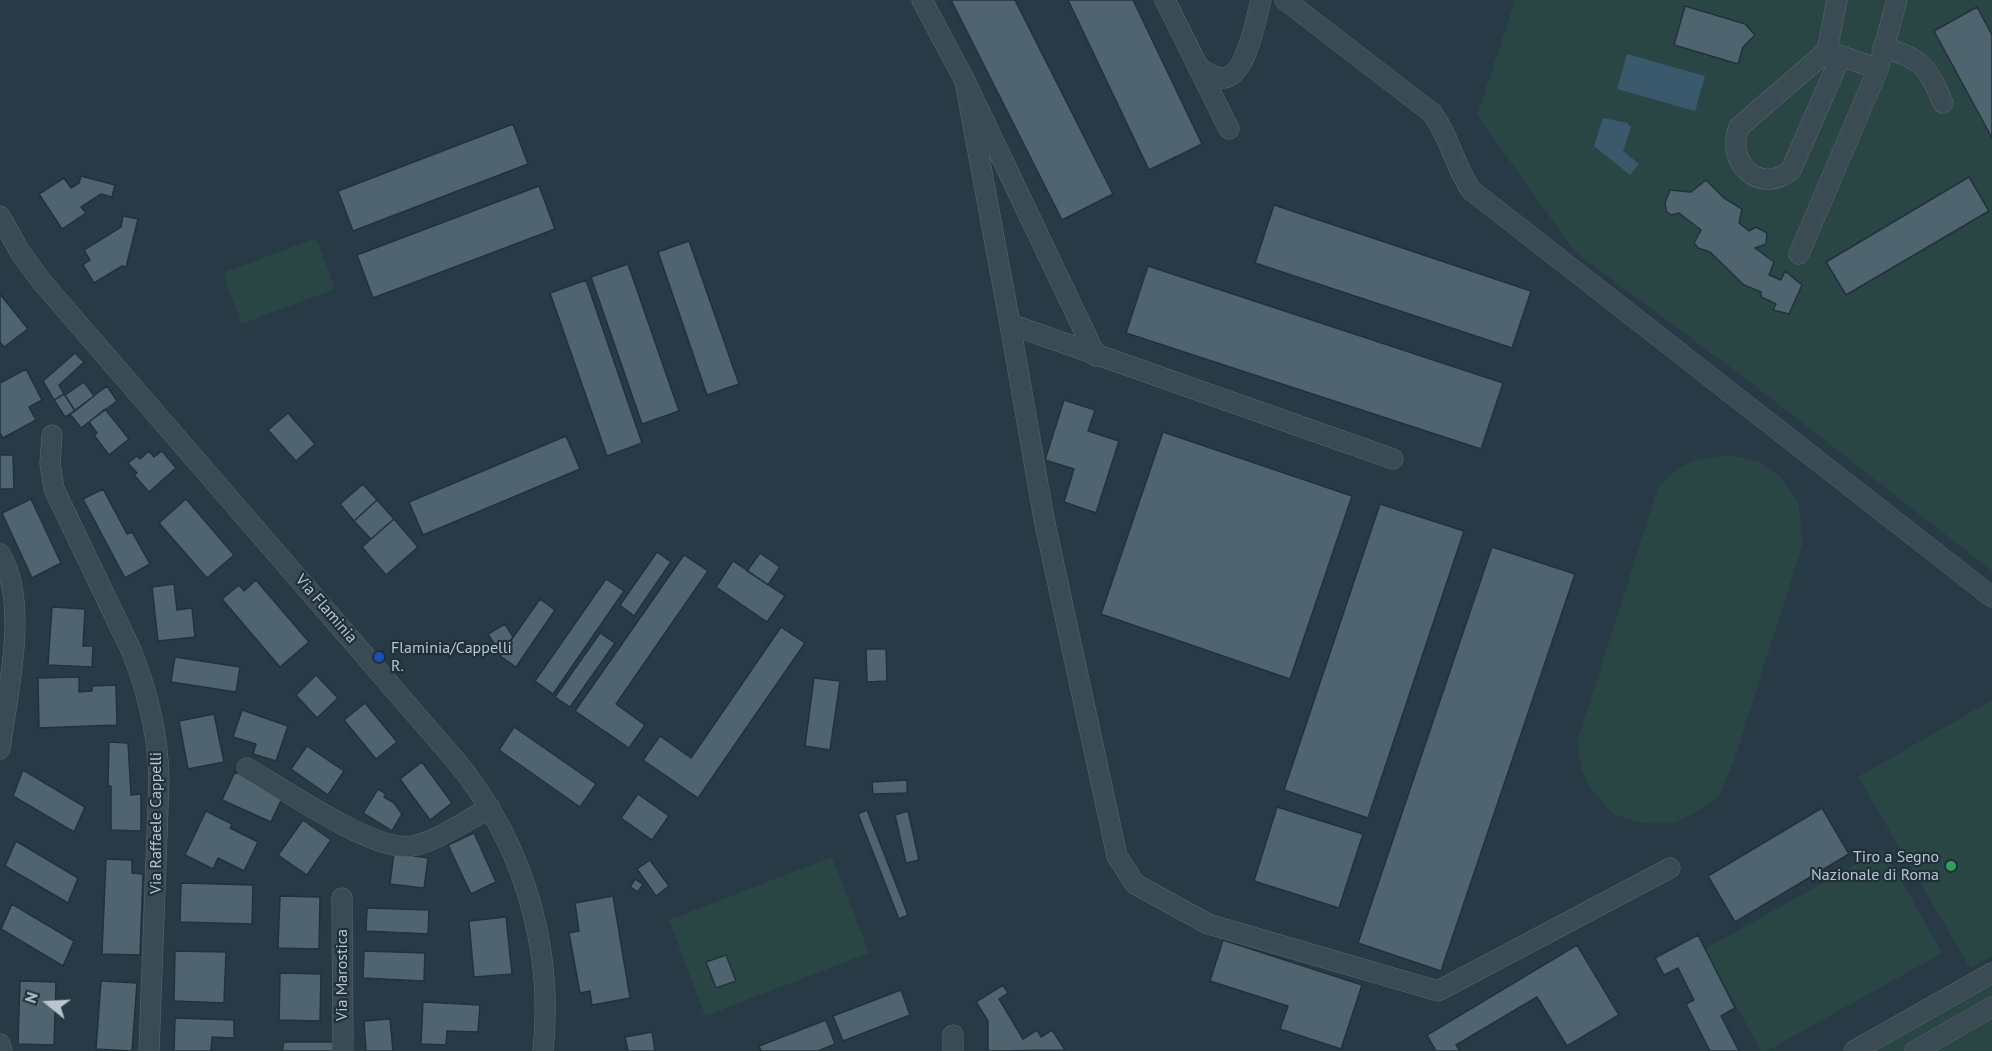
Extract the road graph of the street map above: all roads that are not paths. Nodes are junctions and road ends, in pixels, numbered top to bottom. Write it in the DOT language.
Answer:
graph roads {
  1 [pos="922,0"];
  2 [pos="1165,0"];
  3 [pos="1261,0"];
  4 [pos="1285,0"];
  5 [pos="1837,0"];
  6 [pos="1897,0"];
  7 [pos="1883,47"];
  8 [pos="1834,54"];
  9 [pos="1198,67"];
  10 [pos="1878,69"];
  11 [pos="965,81"];
  12 [pos="1943,103"];
  13 [pos="1229,129"];
  14 [pos="1010,175"];
  15 [pos="983,179"];
  16 [pos="0,216"];
  17 [pos="1799,254"];
  18 [pos="1010,324"];
  19 [pos="1096,356"];
  20 [pos="52,435"];
  21 [pos="1393,459"];
  22 [pos="0,554"];
  23 [pos="1992,597"];
  24 [pos="0,749"];
  25 [pos="247,768"];
  26 [pos="490,808"];
  27 [pos="1670,868"];
  28 [pos="342,898"];
  29 [pos="1992,973"];
  30 [pos="1992,1007"];
  31 [pos="0,1044"];
  32 [pos="2,1051"];
  33 [pos="149,1051"];
  34 [pos="343,1051"];
  35 [pos="543,1051"];
  36 [pos="1854,1051"];
  37 [pos="1915,1051"];
  1 -- 11 [label="street"];
  2 -- 9 [label="street"];
  3 -- 9 [label="street"];
  4 -- 23 [label="street"];
  5 -- 8 [label="street"];
  6 -- 7 [label="street"];
  7 -- 10 [label="street"];
  7 -- 12 [label="street"];
  8 -- 8 [label="street"];
  8 -- 10 [label="street"];
  9 -- 13 [label="street"];
  10 -- 17 [label="street"];
  11 -- 14 [label="street"];
  11 -- 15 [label="street"];
  14 -- 15 [label="street"];
  14 -- 19 [label="street"];
  15 -- 18 [label="street"];
  16 -- 26 [label="street, Via Flaminia"];
  18 -- 19 [label="street"];
  18 -- 27 [label="street"];
  19 -- 21 [label="street"];
  20 -- 33 [label="street, Via Raffaele Cappelli"];
  22 -- 24 [label="street"];
  25 -- 26 [label="street"];
  26 -- 35 [label="street, Via Flaminia"];
  28 -- 34 [label="street, Via Marostica"];
  29 -- 36 [label="street"];
  30 -- 37 [label="street"];
  31 -- 32 [label="street"];
}
